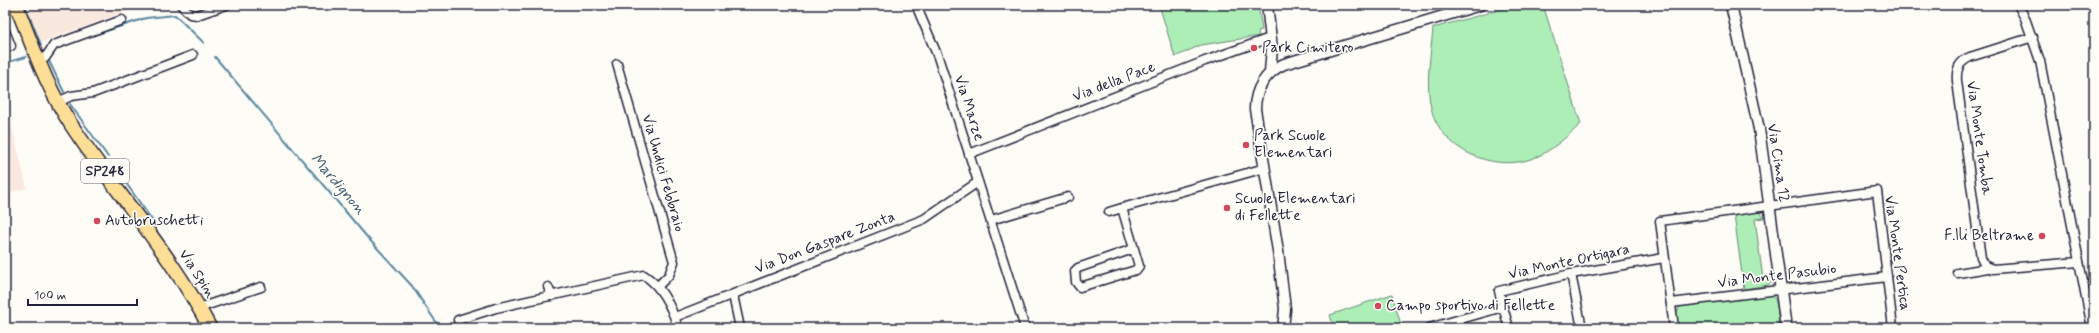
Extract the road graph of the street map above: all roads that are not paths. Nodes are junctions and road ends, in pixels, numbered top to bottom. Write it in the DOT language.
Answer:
graph roads {
  1 [pos="16,5"];
  2 [pos="181,5"];
  3 [pos="226,5"];
  4 [pos="916,5"];
  5 [pos="1267,5"];
  6 [pos="1480,5"];
  7 [pos="1731,5"];
  8 [pos="2018,5"];
  9 [pos="122,20"];
  10 [pos="5,31"];
  11 [pos="2033,37"];
  12 [pos="1271,43"];
  13 [pos="5,48"];
  14 [pos="193,55"];
  15 [pos="39,62"];
  16 [pos="617,64"];
  17 [pos="1284,64"];
  18 [pos="1270,72"];
  19 [pos="58,102"];
  20 [pos="969,154"];
  21 [pos="1265,168"];
  22 [pos="978,182"];
  23 [pos="1068,197"];
  24 [pos="1770,206"];
  25 [pos="1122,208"];
  26 [pos="1110,212"];
  27 [pos="991,220"];
  28 [pos="1133,249"];
  29 [pos="1664,258"];
  30 [pos="2079,262"];
  31 [pos="1988,268"];
  32 [pos="1958,273"];
  33 [pos="1571,274"];
  34 [pos="1886,277"];
  35 [pos="658,286"];
  36 [pos="261,287"];
  37 [pos="548,287"];
  38 [pos="1780,290"];
  39 [pos="732,295"];
  40 [pos="552,296"];
  41 [pos="1671,303"];
  42 [pos="1503,307"];
  43 [pos="200,308"];
  44 [pos="675,317"];
  45 [pos="458,320"];
  46 [pos="1285,327"];
  47 [pos="210,328"];
  48 [pos="678,328"];
  49 [pos="740,328"];
  50 [pos="1025,328"];
  51 [pos="1429,328"];
  52 [pos="1509,328"];
  53 [pos="1582,328"];
  54 [pos="1674,328"];
  55 [pos="1786,328"];
  56 [pos="1893,328"];
  57 [pos="2092,328"];
  1 -- 15 [label="main road, Via Spin / SP248"];
  2 -- 3 [label="street"];
  4 -- 20 [label="street, Via Marze"];
  5 -- 12 [label="street"];
  6 -- 17 [label="street"];
  7 -- 24 [label="street, Via Cima 12"];
  8 -- 11 [label="street"];
  9 -- 15 [label="street"];
  10 -- 13 [label="street"];
  11 -- 30 [label="street"];
  11 -- 31 [label="street, Via Monte Tomba"];
  12 -- 17 [label="street"];
  12 -- 18 [label="street"];
  12 -- 20 [label="street, Via della Pace"];
  14 -- 19 [label="street"];
  15 -- 19 [label="main road, Via Spin / SP248"];
  16 -- 35 [label="street, Via Undici Febbraio"];
  17 -- 18 [label="street"];
  18 -- 21 [label="street"];
  19 -- 43 [label="main road, Via Spin / SP248"];
  20 -- 22 [label="street, Via Marze"];
  21 -- 25 [label="street"];
  21 -- 46 [label="street"];
  22 -- 27 [label="street, Via Marze"];
  22 -- 39 [label="street, Via Don Gaspare Zonta"];
  23 -- 27 [label="street"];
  24 -- 29 [label="street"];
  24 -- 34 [label="street, Via Monte Pertica"];
  24 -- 38 [label="street, Via Cima 12"];
  25 -- 26 [label="street"];
  25 -- 28 [label="street"];
  27 -- 50 [label="street, Via Marze"];
  28 -- 28 [label="street"];
  29 -- 33 [label="street, Via Monte Ortigara"];
  29 -- 41 [label="street"];
  30 -- 31 [label="street"];
  30 -- 57 [label="street"];
  31 -- 32 [label="street"];
  33 -- 42 [label="street, Via Monte Ortigara"];
  33 -- 53 [label="street"];
  34 -- 38 [label="street, Via Monte Pasubio"];
  34 -- 56 [label="street, Via Monte Pertica"];
  35 -- 40 [label="street"];
  35 -- 44 [label="street"];
  36 -- 43 [label="street"];
  37 -- 40 [label="street"];
  38 -- 41 [label="street, Via Monte Pasubio"];
  38 -- 55 [label="street, Via Cima 12"];
  39 -- 44 [label="street, Via Don Gaspare Zonta"];
  39 -- 49 [label="street"];
  40 -- 45 [label="street"];
  41 -- 54 [label="street"];
  42 -- 51 [label="street"];
  42 -- 52 [label="street"];
  43 -- 47 [label="main road, Via Spin / SP248"];
  44 -- 48 [label="street"];
}
